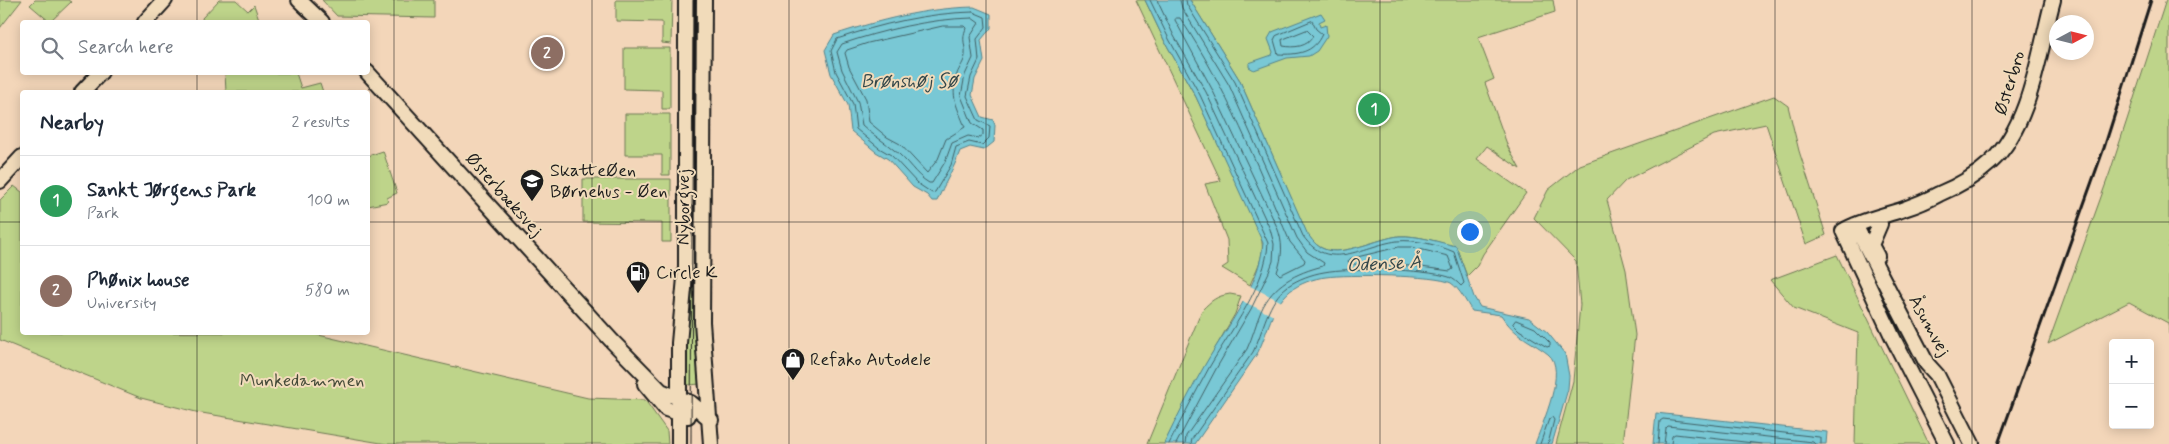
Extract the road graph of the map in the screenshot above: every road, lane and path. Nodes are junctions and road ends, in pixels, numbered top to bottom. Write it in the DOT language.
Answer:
graph roads {
  1 [pos="165,0"];
  2 [pos="299,0"];
  3 [pos="686,0"];
  4 [pos="704,0"];
  5 [pos="2053,0"];
  6 [pos="147,20"];
  7 [pos="320,20"];
  8 [pos="370,74"];
  9 [pos="98,75"];
  10 [pos="84,90"];
  11 [pos="20,159"];
  12 [pos="0,181"];
  13 [pos="1904,209"];
  14 [pos="1880,224"];
  15 [pos="1851,232"];
  16 [pos="612,342"];
  17 [pos="1937,376"];
  18 [pos="679,398"];
  19 [pos="679,414"];
  20 [pos="711,420"];
  21 [pos="1972,443"];
  22 [pos="679,444"];
  23 [pos="712,444"];
  24 [pos="1947,444"];
  1 -- 6 [label="street"];
  2 -- 7 [label="street"];
  3 -- 18 [label="street, Nyborgvej"];
  4 -- 20 [label="street, Nyborgvej"];
  5 -- 13 [label="street, Østerbro"];
  8 -- 16 [label="street, Østerbæksvej"];
  9 -- 10 [label="street"];
  11 -- 12 [label="street"];
  13 -- 14 [label="street, Østerbro"];
  13 -- 15 [label="street, Østerbro"];
  14 -- 15 [label="street, Østerbro"];
  14 -- 17 [label="street"];
  15 -- 17 [label="street, Åsumvej"];
  15 -- 24 [label="street, Åsumvej"];
  16 -- 18 [label="street, Østerbæksvej"];
  16 -- 19 [label="street, Østerbæksvej"];
  17 -- 21 [label="street, Åsumvej"];
  18 -- 19 [label="street, Nyborgvej"];
  18 -- 20 [label="street, Østerbæksvej"];
  19 -- 20 [label="street, Østerbæksvej"];
  19 -- 22 [label="street, Nyborgvej"];
  20 -- 23 [label="street, Nyborgvej"];
}
